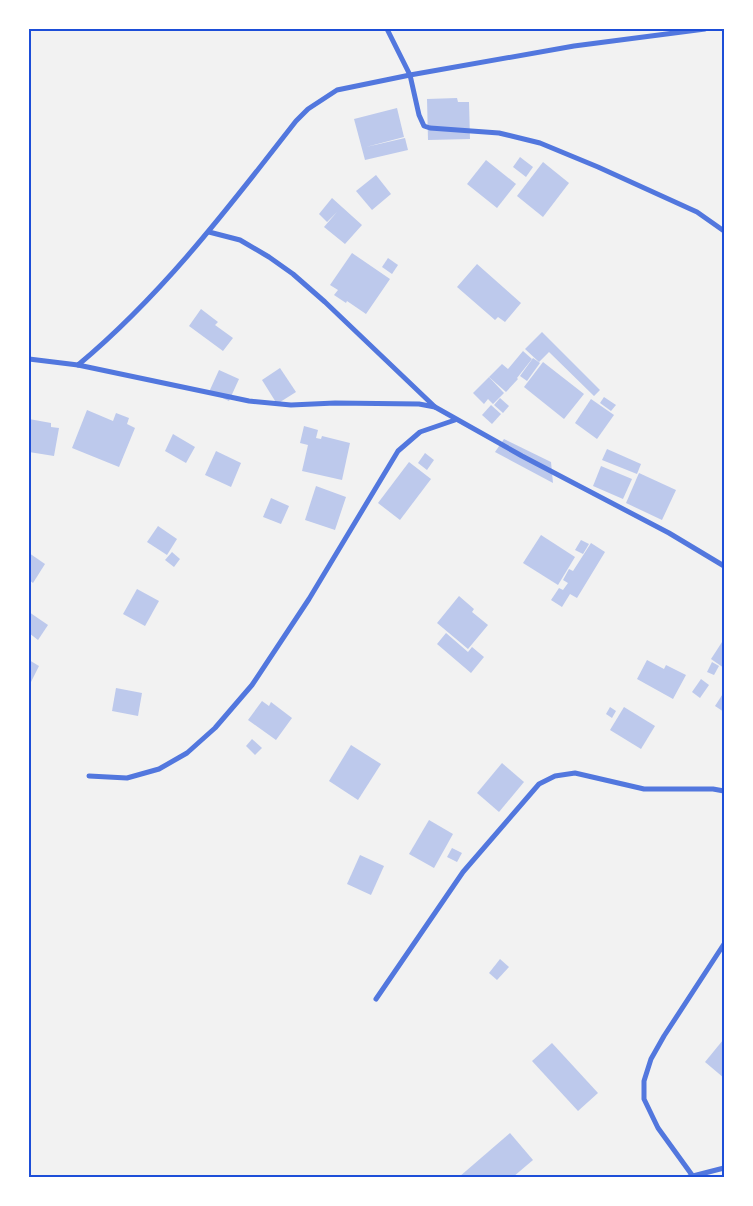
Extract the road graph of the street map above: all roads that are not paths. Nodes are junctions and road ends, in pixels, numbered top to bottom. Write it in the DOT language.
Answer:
graph roads {
  1 [pos="386,29"];
  2 [pos="705,29"];
  3 [pos="410,75"];
  4 [pos="724,231"];
  5 [pos="209,232"];
  6 [pos="29,359"];
  7 [pos="78,365"];
  8 [pos="435,407"];
  9 [pos="455,420"];
  10 [pos="724,566"];
  11 [pos="89,776"];
  12 [pos="724,791"];
  13 [pos="724,944"];
  14 [pos="376,1000"];
  15 [pos="724,1168"];
  16 [pos="690,1176"];
  1 -- 3 [label="street"];
  2 -- 3 [label="street"];
  3 -- 4 [label="street"];
  3 -- 5 [label="street"];
  5 -- 7 [label="street"];
  5 -- 8 [label="street"];
  6 -- 7 [label="street"];
  7 -- 8 [label="street"];
  8 -- 9 [label="street"];
  9 -- 10 [label="street"];
  9 -- 11 [label="street"];
  12 -- 14 [label="street"];
  13 -- 16 [label="street"];
  15 -- 16 [label="street"];
}
